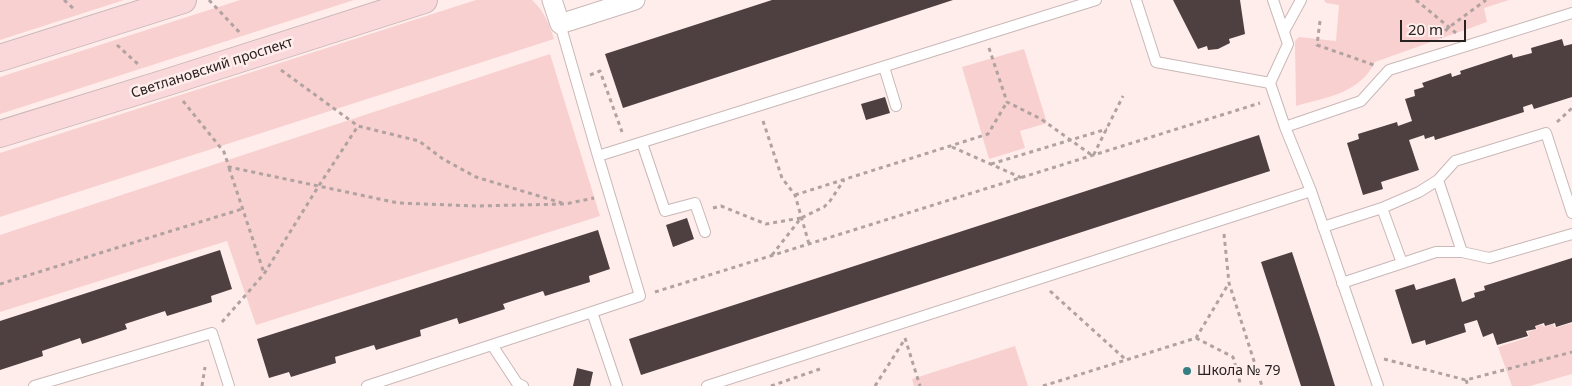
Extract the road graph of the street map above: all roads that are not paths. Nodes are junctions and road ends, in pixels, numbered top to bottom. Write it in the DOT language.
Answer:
graph roads {
  1 [pos="182,0"];
  2 [pos="424,0"];
  3 [pos="552,0"];
  4 [pos="635,0"];
  5 [pos="1096,0"];
  6 [pos="1136,0"];
  7 [pos="1273,0"];
  8 [pos="1301,0"];
  9 [pos="1572,13"];
  10 [pos="560,24"];
  11 [pos="1284,31"];
  12 [pos="0,58"];
  13 [pos="884,67"];
  14 [pos="1270,83"];
  15 [pos="896,106"];
  16 [pos="1285,126"];
  17 [pos="0,134"];
  18 [pos="642,142"];
  19 [pos="598,156"];
  20 [pos="1438,180"];
  21 [pos="1311,191"];
  22 [pos="1382,208"];
  23 [pos="1572,213"];
  24 [pos="1323,227"];
  25 [pos="704,232"];
  26 [pos="1572,234"];
  27 [pos="1462,252"];
  28 [pos="1402,263"];
  29 [pos="1342,283"];
  30 [pos="592,312"];
  31 [pos="492,346"];
  32 [pos="713,385"];
  33 [pos="37,386"];
  34 [pos="230,386"];
  35 [pos="367,386"];
  36 [pos="523,386"];
  37 [pos="617,386"];
  38 [pos="1378,386"];
  1 -- 12 [label="main road"];
  2 -- 17 [label="main road, Светлановский проспект"];
  3 -- 10 [label="street"];
  4 -- 10 [label="street"];
  5 -- 13 [label="lane"];
  6 -- 14 [label="lane"];
  7 -- 11 [label="lane"];
  8 -- 11 [label="lane"];
  9 -- 16 [label="lane"];
  10 -- 19 [label="lane"];
  11 -- 14 [label="lane"];
  13 -- 15 [label="lane"];
  13 -- 18 [label="lane"];
  14 -- 16 [label="lane"];
  16 -- 21 [label="lane"];
  18 -- 19 [label="lane"];
  18 -- 25 [label="lane"];
  19 -- 30 [label="lane"];
  20 -- 22 [label="lane"];
  20 -- 23 [label="lane"];
  20 -- 27 [label="lane"];
  21 -- 24 [label="lane"];
  21 -- 32 [label="lane"];
  22 -- 24 [label="lane"];
  22 -- 28 [label="lane"];
  24 -- 29 [label="lane"];
  26 -- 27 [label="lane"];
  27 -- 28 [label="lane"];
  28 -- 29 [label="lane"];
  29 -- 38 [label="lane"];
  30 -- 31 [label="lane"];
  30 -- 37 [label="lane"];
  31 -- 35 [label="lane"];
  31 -- 36 [label="lane"];
  33 -- 34 [label="lane"];
}
